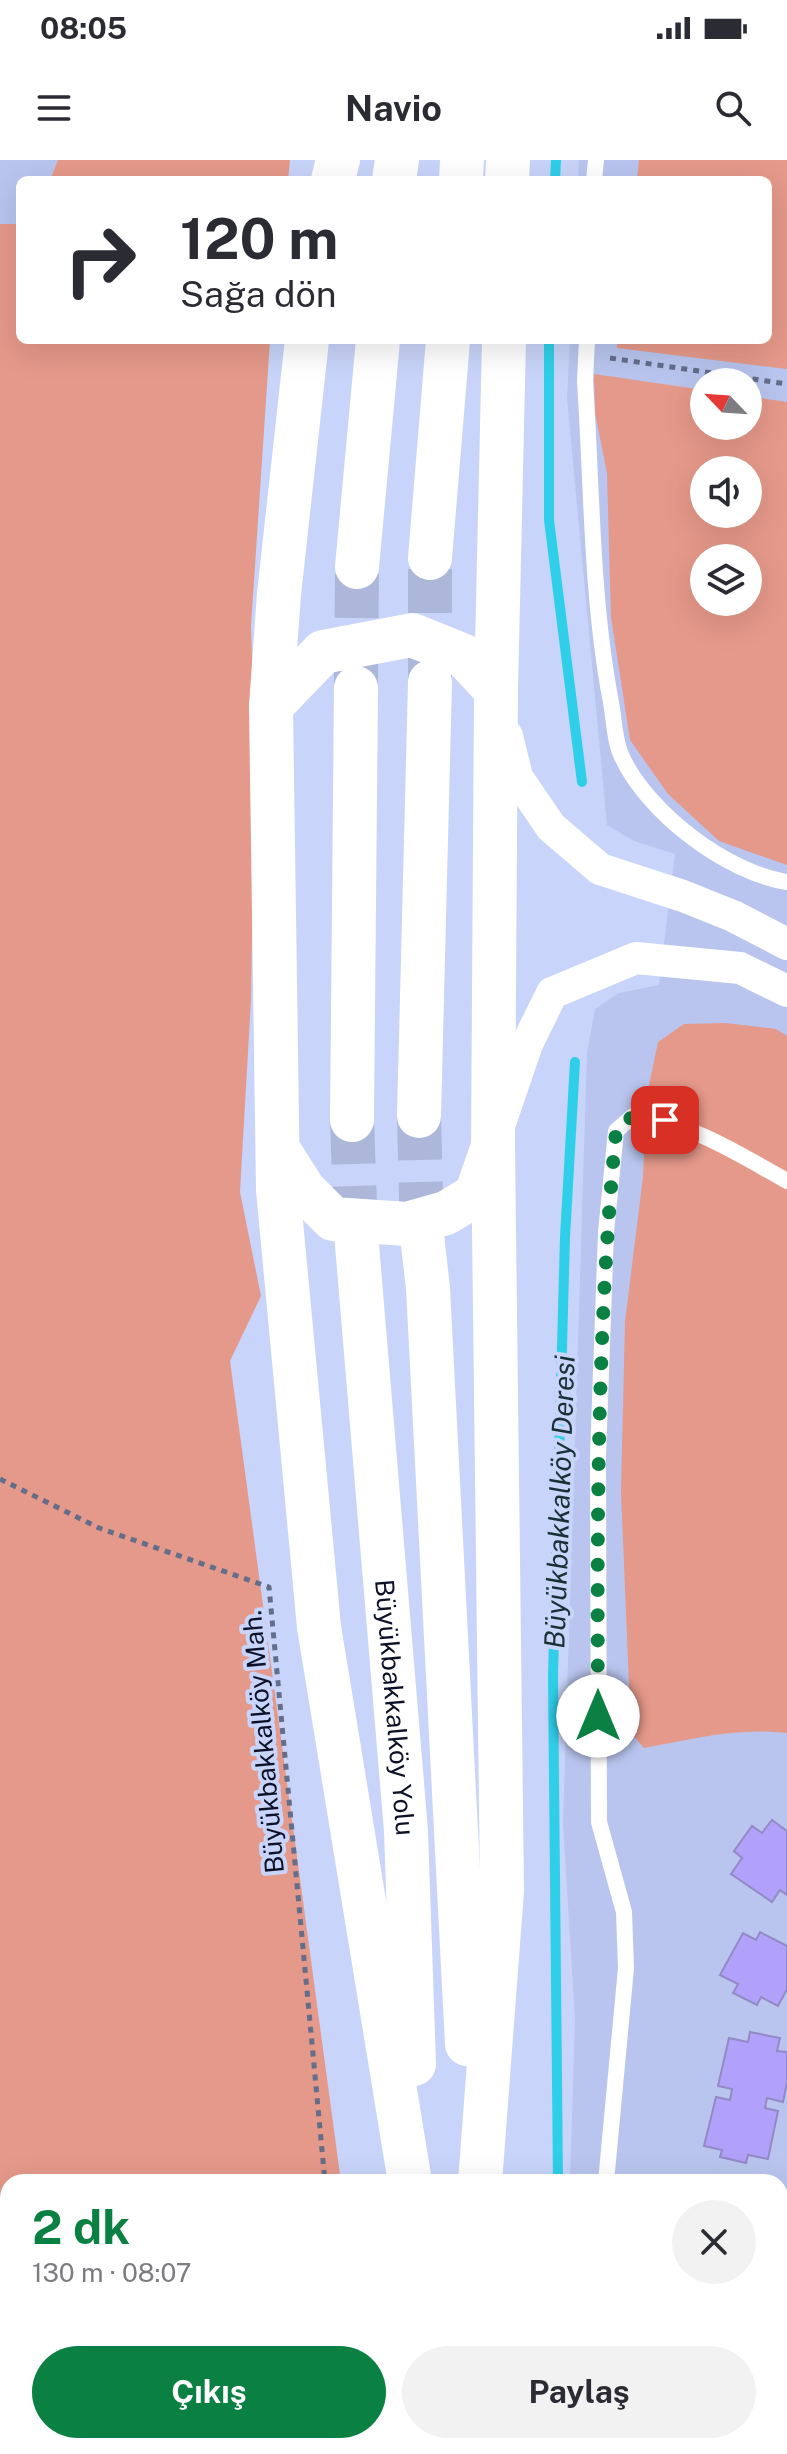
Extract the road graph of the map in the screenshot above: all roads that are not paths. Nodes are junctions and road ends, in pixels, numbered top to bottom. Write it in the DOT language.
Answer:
graph roads {
  1 [pos="307,344"];
  2 [pos="378,344"];
  3 [pos="448,344"];
  4 [pos="504,344"];
  5 [pos="586,348"];
  6 [pos="430,558"];
  7 [pos="357,567"];
  8 [pos="430,682"];
  9 [pos="356,688"];
  10 [pos="496,690"];
  11 [pos="271,706"];
  12 [pos="787,882"];
  13 [pos="787,944"];
  14 [pos="787,991"];
  15 [pos="419,1116"];
  16 [pos="352,1120"];
  17 [pos="493,1146"];
  18 [pos="278,1149"];
  19 [pos="787,1181"];
  20 [pos="356,1233"];
  21 [pos="422,1236"];
  22 [pos="409,2174"];
  23 [pos="418,2174"];
  24 [pos="477,2174"];
  25 [pos="478,2174"];
  26 [pos="607,2174"];
  1 -- 11 [label="highway"];
  2 -- 7 [label="highway"];
  3 -- 6 [label="highway"];
  4 -- 10 [label="highway"];
  5 -- 12 [label="lane"];
  8 -- 15 [label="highway"];
  9 -- 16 [label="highway"];
  10 -- 11 [label="highway"];
  10 -- 13 [label="street"];
  10 -- 17 [label="highway"];
  11 -- 18 [label="highway"];
  14 -- 17 [label="street"];
  17 -- 18 [label="highway"];
  17 -- 25 [label="highway"];
  18 -- 22 [label="highway"];
  19 -- 26 [label="lane"];
  20 -- 23 [label="highway, Büyükbakkalköy Yolu"];
  21 -- 24 [label="highway, Büyükbakkalköy Yolu"];
}
